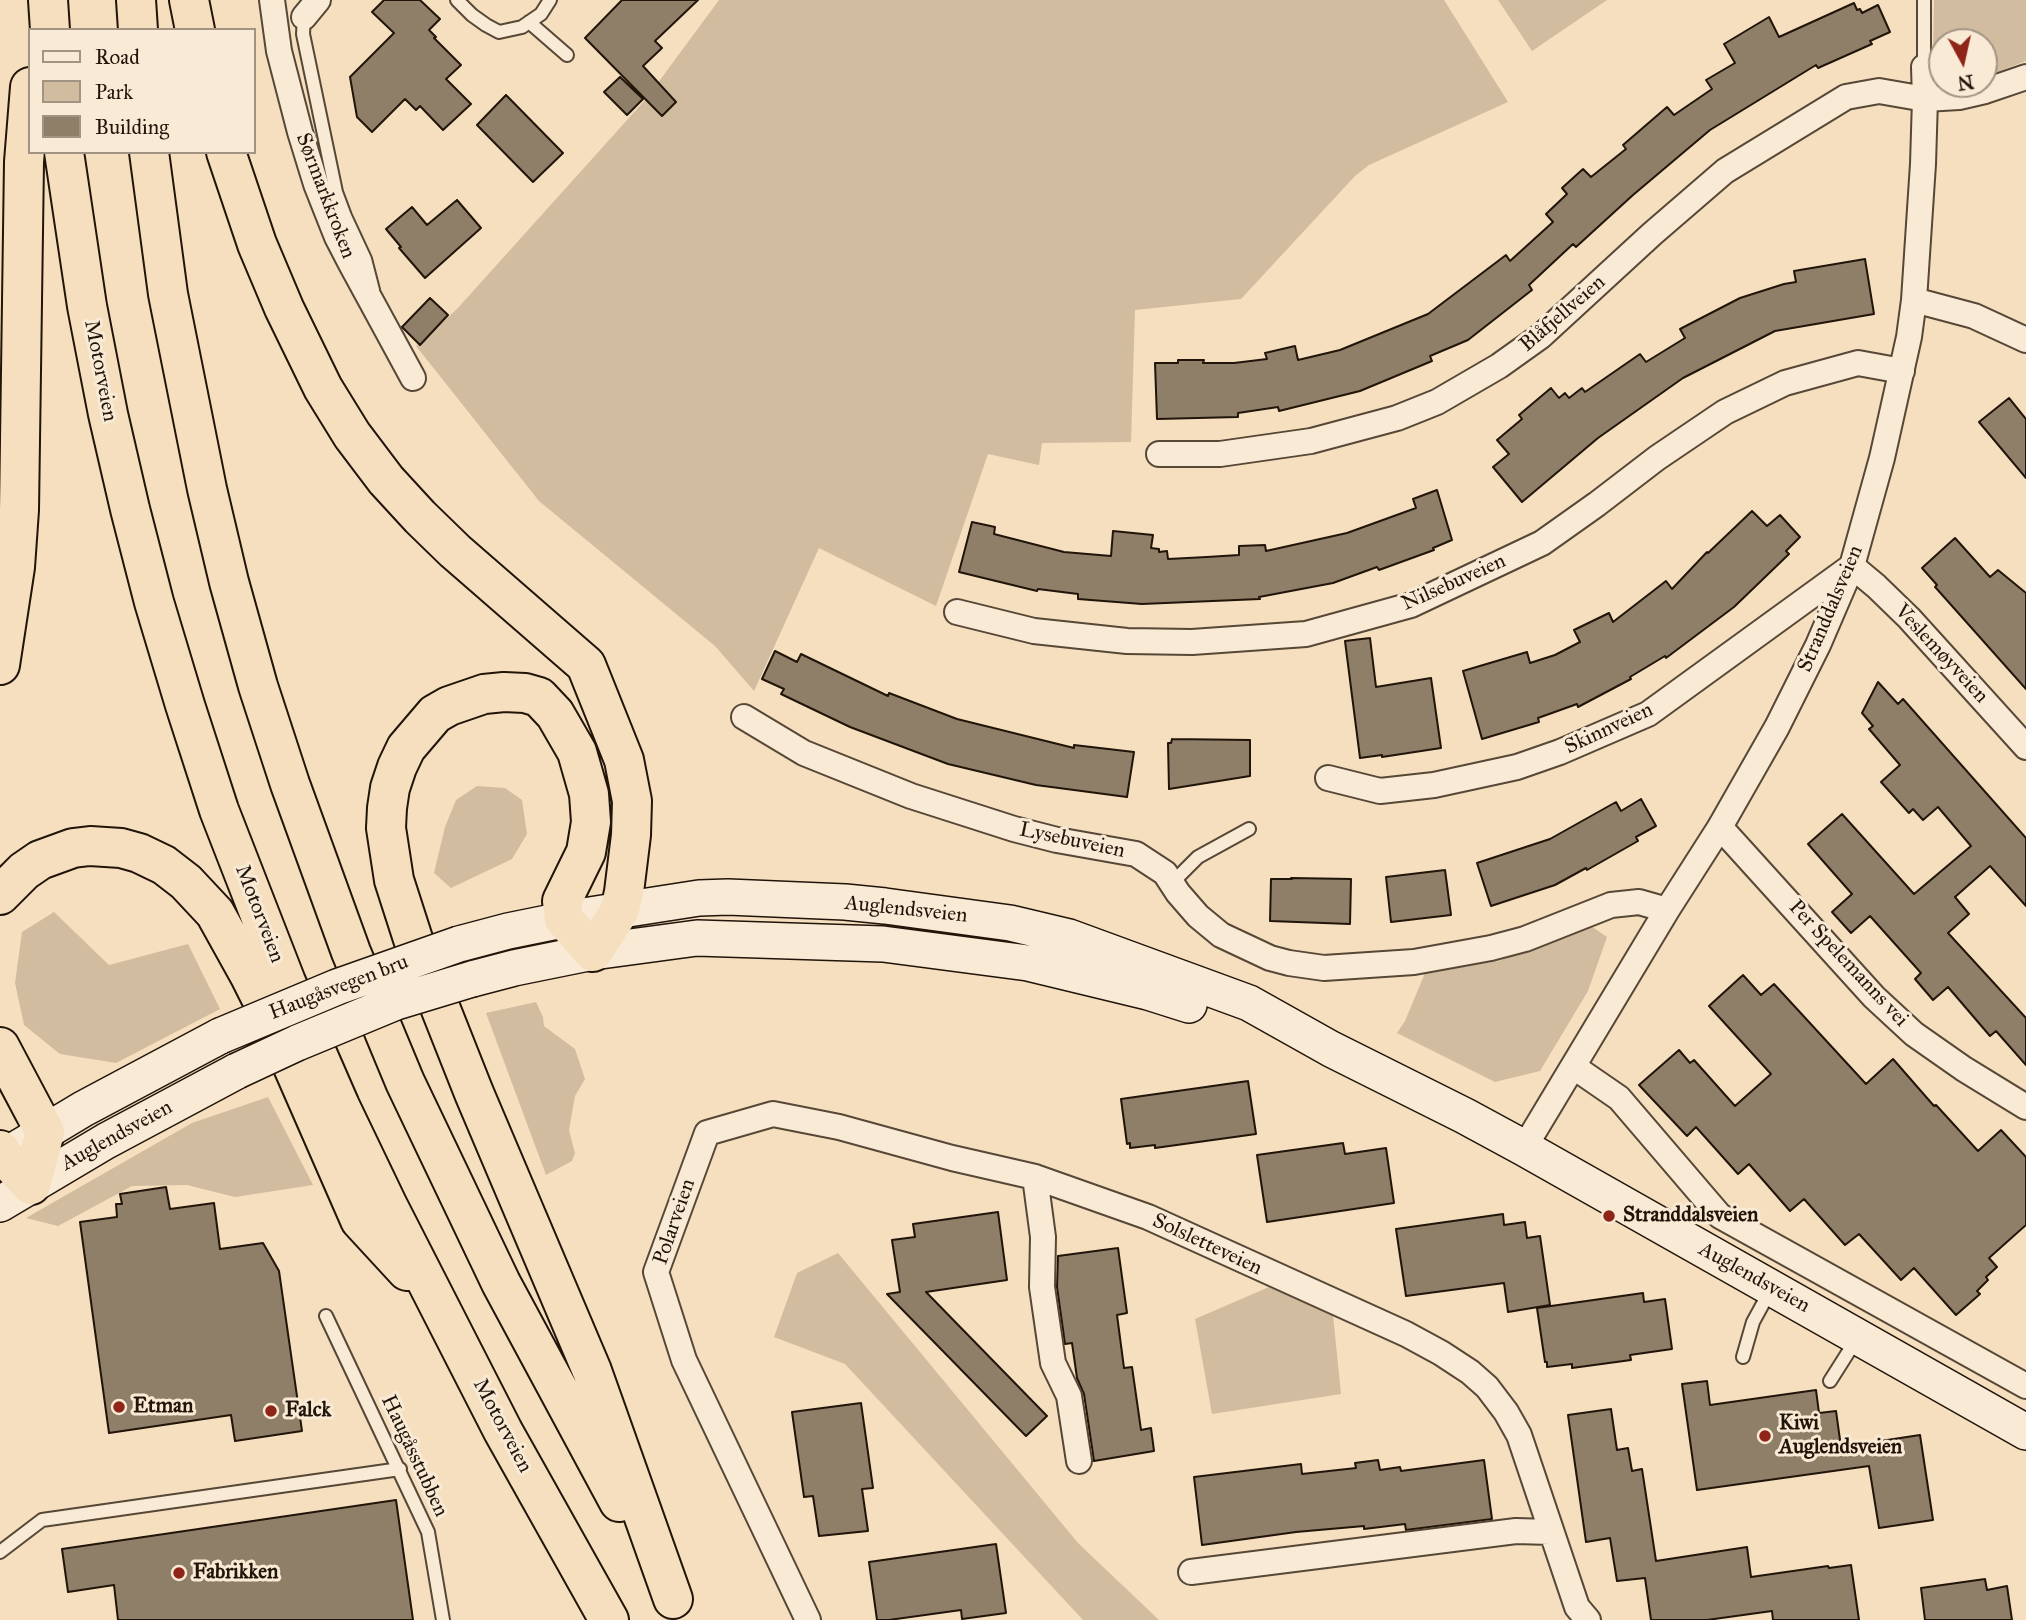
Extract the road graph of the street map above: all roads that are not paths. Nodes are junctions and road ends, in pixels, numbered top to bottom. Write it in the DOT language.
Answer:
graph roads {
  1 [pos="37,0"];
  2 [pos="48,0"];
  3 [pos="136,0"];
  4 [pos="189,0"];
  5 [pos="272,0"];
  6 [pos="457,0"];
  7 [pos="550,0"];
  8 [pos="1924,0"];
  9 [pos="311,8"];
  10 [pos="529,22"];
  11 [pos="34,28"];
  12 [pos="50,28"];
  13 [pos="138,28"];
  14 [pos="195,28"];
  15 [pos="567,55"];
  16 [pos="1924,67"];
  17 [pos="2026,77"];
  18 [pos="1925,99"];
  19 [pos="28,112"];
  20 [pos="64,154"];
  21 [pos="149,154"];
  22 [pos="227,154"];
  23 [pos="1914,300"];
  24 [pos="385,328"];
  25 [pos="2026,340"];
  26 [pos="1902,371"];
  27 [pos="413,379"];
  28 [pos="1159,454"];
  29 [pos="1852,566"];
  30 [pos="957,611"];
  31 [pos="0,665"];
  32 [pos="744,717"];
  33 [pos="2026,747"];
  34 [pos="1328,778"];
  35 [pos="1720,827"];
  36 [pos="1249,829"];
  37 [pos="1172,883"];
  38 [pos="0,895"];
  39 [pos="621,910"];
  40 [pos="1667,910"];
  41 [pos="564,919"];
  42 [pos="459,944"];
  43 [pos="593,952"];
  44 [pos="472,979"];
  45 [pos="220,1036"];
  46 [pos="0,1046"];
  47 [pos="1331,1049"];
  48 [pos="1574,1067"];
  49 [pos="237,1071"];
  50 [pos="2026,1107"];
  51 [pos="45,1132"];
  52 [pos="1524,1148"];
  53 [pos="1,1155"];
  54 [pos="1035,1177"];
  55 [pos="15,1194"];
  56 [pos="1771,1289"];
  57 [pos="440,1308"];
  58 [pos="326,1316"];
  59 [pos="1859,1337"];
  60 [pos="1743,1357"];
  61 [pos="1830,1381"];
  62 [pos="2026,1386"];
  63 [pos="2026,1433"];
  64 [pos="1079,1461"];
  65 [pos="400,1469"];
  66 [pos="1550,1532"];
  67 [pos="0,1552"];
  68 [pos="1191,1572"];
  69 [pos="679,1610"];
  70 [pos="801,1613"];
  71 [pos="443,1620"];
  72 [pos="609,1620"];
  73 [pos="1588,1620"];
  1 -- 11 [label="highway"];
  2 -- 12 [label="highway"];
  3 -- 13 [label="highway"];
  4 -- 14 [label="highway"];
  5 -- 24 [label="street, Sørmarkkroken"];
  6 -- 10 [label="lane"];
  7 -- 10 [label="lane"];
  8 -- 16 [label="lane, Stranddalsveien"];
  9 -- 24 [label="lane"];
  10 -- 15 [label="lane"];
  16 -- 18 [label="street, Stranddalsveien"];
  17 -- 18 [label="street"];
  18 -- 23 [label="street, Stranddalsveien"];
  18 -- 28 [label="street, Blåfjellveien"];
  19 -- 31 [label="highway"];
  20 -- 57 [label="highway, Motorveien"];
  21 -- 69 [label="highway"];
  22 -- 39 [label="highway"];
  23 -- 25 [label="street"];
  23 -- 26 [label="street, Stranddalsveien"];
  24 -- 27 [label="street, Sørmarkkroken"];
  26 -- 29 [label="street, Stranddalsveien"];
  26 -- 30 [label="street, Nilsebuveien"];
  29 -- 33 [label="street, Veslemøyveien"];
  29 -- 34 [label="street, Skinnveien"];
  29 -- 35 [label="street, Stranddalsveien"];
  32 -- 37 [label="street, Lysebuveien"];
  35 -- 40 [label="street, Stranddalsveien"];
  35 -- 50 [label="street, Per Spelemanns vei"];
  36 -- 37 [label="lane"];
  37 -- 40 [label="street, Lysebuveien"];
  38 -- 57 [label="highway"];
  39 -- 41 [label="main road, Auglendsveien"];
  39 -- 43 [label="highway"];
  39 -- 47 [label="main road, Auglendsveien"];
  40 -- 48 [label="street, Stranddalsveien"];
  41 -- 42 [label="main road, Auglendsveien"];
  41 -- 43 [label="highway"];
  41 -- 69 [label="highway"];
  42 -- 45 [label="main road, Haugåsvegen bru, bridge"];
  43 -- 44 [label="main road, Auglendsveien"];
  43 -- 47 [label="main road, Auglendsveien"];
  44 -- 49 [label="main road, Haugåsvegen bru, bridge"];
  45 -- 51 [label="main road, Auglendsveien"];
  46 -- 51 [label="highway"];
  47 -- 52 [label="main road, Auglendsveien"];
  48 -- 52 [label="street, Stranddalsveien"];
  48 -- 62 [label="street, Auglendsveien"];
  49 -- 55 [label="main road, Auglendsveien"];
  51 -- 53 [label="main road, Auglendsveien"];
  51 -- 55 [label="highway"];
  52 -- 56 [label="main road, Auglendsveien"];
  53 -- 55 [label="highway"];
  54 -- 64 [label="street"];
  54 -- 66 [label="street, Solsletteveien"];
  54 -- 70 [label="street, Polarveien"];
  56 -- 59 [label="main road, Auglendsveien"];
  56 -- 60 [label="lane"];
  57 -- 72 [label="highway, Motorveien"];
  58 -- 65 [label="lane, Haugåsstubben"];
  59 -- 61 [label="lane"];
  59 -- 63 [label="main road, Auglendsveien"];
  65 -- 67 [label="lane"];
  65 -- 71 [label="lane, Haugåsstubben"];
  66 -- 68 [label="street"];
  66 -- 73 [label="street, Solsletteveien"];
}
